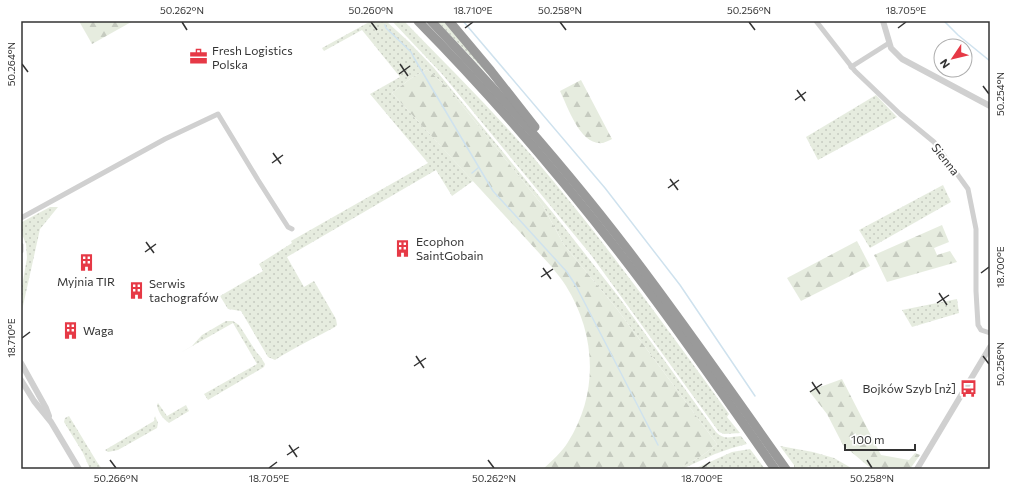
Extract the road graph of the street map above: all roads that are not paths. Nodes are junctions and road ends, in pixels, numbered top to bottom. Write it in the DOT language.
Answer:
graph roads {
  1 [pos="418,21"];
  2 [pos="431,21"];
  3 [pos="449,21"];
  4 [pos="816,21"];
  5 [pos="883,21"];
  6 [pos="889,43"];
  7 [pos="853,69"];
  8 [pos="990,106"];
  9 [pos="560,165"];
  10 [pos="21,218"];
  11 [pos="292,229"];
  12 [pos="21,245"];
  13 [pos="21,251"];
  14 [pos="990,333"];
  15 [pos="990,347"];
  16 [pos="21,364"];
  17 [pos="21,380"];
  18 [pos="51,422"];
  19 [pos="79,469"];
  20 [pos="775,469"];
  21 [pos="786,469"];
  22 [pos="917,469"];
  1 -- 20 [label="highway"];
  2 -- 9 [label="highway"];
  3 -- 9 [label="highway"];
  4 -- 7 [label="street, Sienna"];
  5 -- 6 [label="street"];
  6 -- 7 [label="street"];
  6 -- 8 [label="street"];
  7 -- 14 [label="street, Sienna"];
  9 -- 21 [label="highway"];
  10 -- 11 [label="street"];
  12 -- 13 [label="street"];
  15 -- 22 [label="street"];
  16 -- 18 [label="street"];
  17 -- 18 [label="street"];
  18 -- 19 [label="street"];
}
